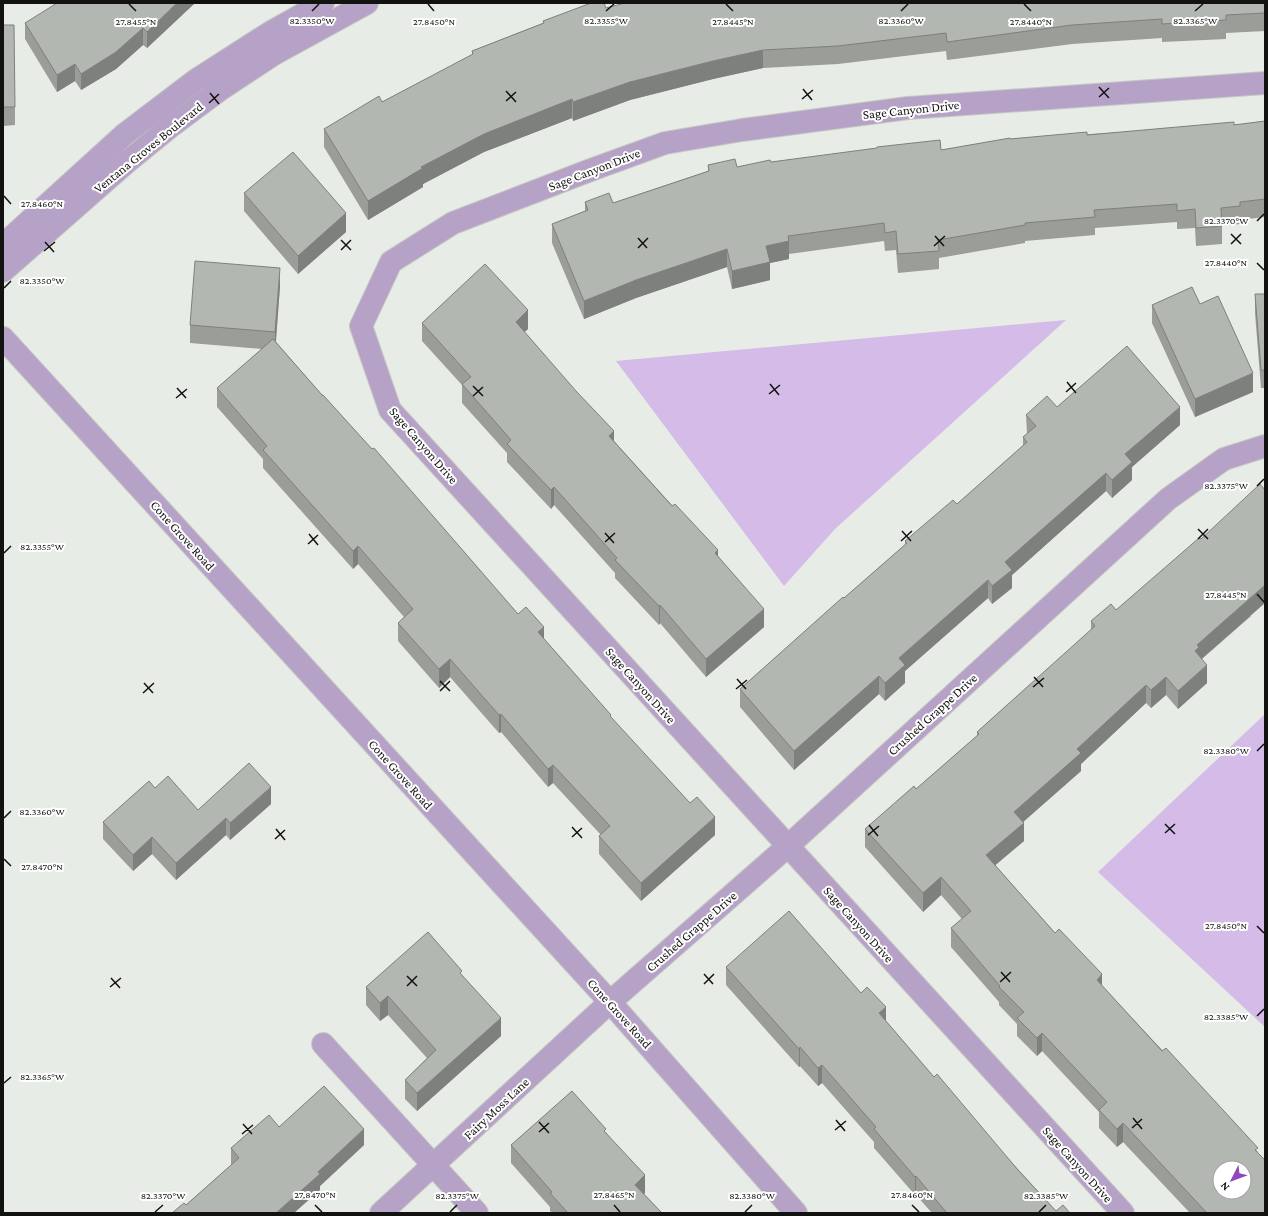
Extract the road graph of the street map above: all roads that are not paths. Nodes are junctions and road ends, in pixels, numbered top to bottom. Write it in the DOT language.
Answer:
graph roads {
  1 [pos="323,3"];
  2 [pos="367,3"];
  3 [pos="1265,83"];
  4 [pos="3,245"];
  5 [pos="3,271"];
  6 [pos="3,338"];
  7 [pos="1265,446"];
  8 [pos="788,846"];
  9 [pos="610,1002"];
  10 [pos="323,1044"];
  11 [pos="433,1165"];
  12 [pos="381,1213"];
  13 [pos="477,1213"];
  14 [pos="796,1213"];
  15 [pos="1123,1213"];
  1 -- 4 [label="street, Ventana Groves Boulevard"];
  2 -- 5 [label="street, Ventana Groves Boulevard"];
  3 -- 8 [label="street, Sage Canyon Drive"];
  6 -- 9 [label="street, Cone Grove Road"];
  7 -- 8 [label="street, Crushed Grappe Drive"];
  8 -- 9 [label="street, Crushed Grappe Drive"];
  8 -- 15 [label="street, Sage Canyon Drive"];
  9 -- 11 [label="street, Fairy Moss Lane"];
  9 -- 14 [label="street, Cone Grove Road"];
  10 -- 11 [label="street"];
  11 -- 12 [label="street, Fairy Moss Lane"];
  11 -- 13 [label="street"];
}
